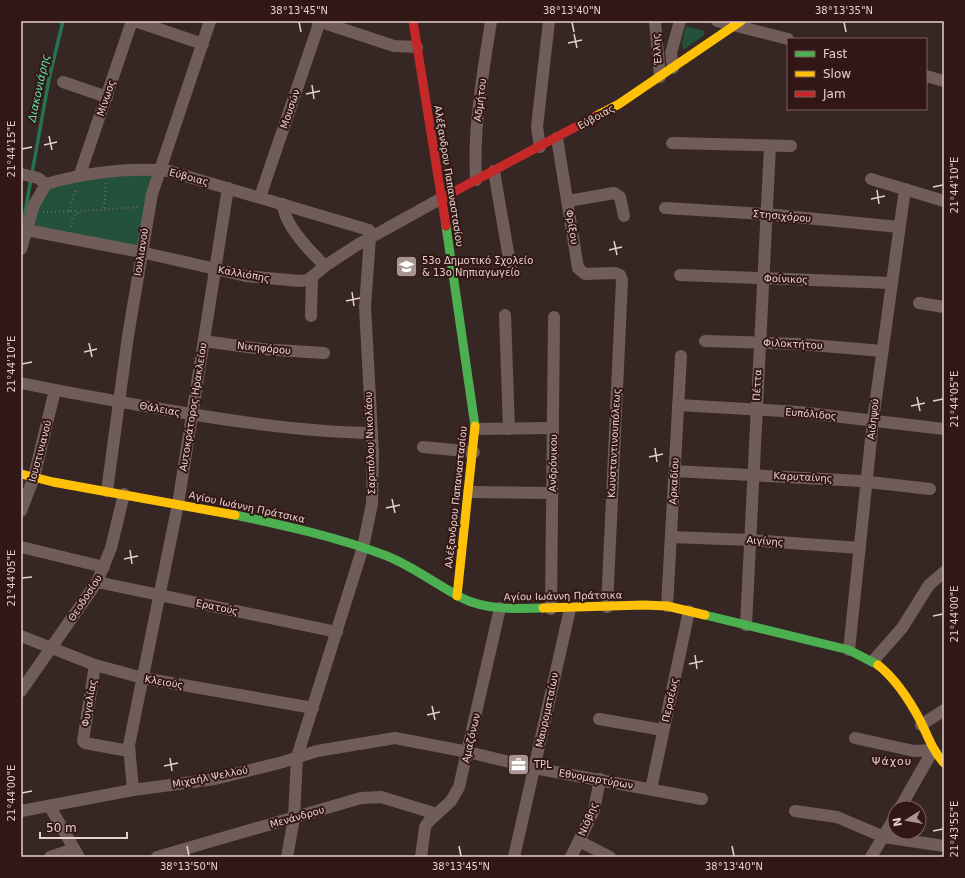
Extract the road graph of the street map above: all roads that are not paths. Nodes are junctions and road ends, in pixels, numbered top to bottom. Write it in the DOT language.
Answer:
graph roads {
  1 [pos="134,21"];
  2 [pos="210,21"];
  3 [pos="319,21"];
  4 [pos="413,21"];
  5 [pos="491,21"];
  6 [pos="549,21"];
  7 [pos="655,21"];
  8 [pos="680,21"];
  9 [pos="717,21"];
  10 [pos="738,23"];
  11 [pos="787,39"];
  12 [pos="202,44"];
  13 [pos="417,46"];
  14 [pos="674,68"];
  15 [pos="927,76"];
  16 [pos="660,77"];
  17 [pos="944,81"];
  18 [pos="63,82"];
  19 [pos="107,96"];
  20 [pos="557,138"];
  21 [pos="672,143"];
  22 [pos="770,146"];
  23 [pos="791,146"];
  24 [pos="540,147"];
  25 [pos="159,170"];
  26 [pos="494,171"];
  27 [pos="22,174"];
  28 [pos="80,174"];
  29 [pos="871,179"];
  30 [pos="476,180"];
  31 [pos="42,181"];
  32 [pos="228,188"];
  33 [pos="905,189"];
  34 [pos="260,197"];
  35 [pos="442,198"];
  36 [pos="568,201"];
  37 [pos="944,201"];
  38 [pos="283,204"];
  39 [pos="665,208"];
  40 [pos="765,214"];
  41 [pos="624,216"];
  42 [pos="899,227"];
  43 [pos="26,230"];
  44 [pos="370,237"];
  45 [pos="21,249"];
  46 [pos="141,252"];
  47 [pos="325,266"];
  48 [pos="214,269"];
  49 [pos="511,270"];
  50 [pos="680,275"];
  51 [pos="312,277"];
  52 [pos="763,278"];
  53 [pos="622,280"];
  54 [pos="891,283"];
  55 [pos="919,303"];
  56 [pos="944,307"];
  57 [pos="505,314"];
  58 [pos="311,316"];
  59 [pos="554,317"];
  60 [pos="705,340"];
  61 [pos="204,341"];
  62 [pos="760,342"];
  63 [pos="882,351"];
  64 [pos="324,353"];
  65 [pos="681,356"];
  66 [pos="21,383"];
  67 [pos="56,390"];
  68 [pos="120,402"];
  69 [pos="678,405"];
  70 [pos="756,409"];
  71 [pos="193,414"];
  72 [pos="873,420"];
  73 [pos="553,428"];
  74 [pos="476,429"];
  75 [pos="509,429"];
  76 [pos="944,429"];
  77 [pos="372,434"];
  78 [pos="423,447"];
  79 [pos="474,452"];
  80 [pos="674,471"];
  81 [pos="21,474"];
  82 [pos="753,474"];
  83 [pos="34,477"];
  84 [pos="867,481"];
  85 [pos="930,489"];
  86 [pos="107,491"];
  87 [pos="469,492"];
  88 [pos="552,493"];
  89 [pos="124,494"];
  90 [pos="178,504"];
  91 [pos="21,511"];
  92 [pos="670,537"];
  93 [pos="750,540"];
  94 [pos="21,547"];
  95 [pos="363,547"];
  96 [pos="860,548"];
  97 [pos="104,567"];
  98 [pos="944,572"];
  99 [pos="97,582"];
  100 [pos="160,595"];
  101 [pos="457,596"];
  102 [pos="607,606"];
  103 [pos="667,606"];
  104 [pos="500,608"];
  105 [pos="551,609"];
  106 [pos="570,609"];
  107 [pos="689,611"];
  108 [pos="746,625"];
  109 [pos="338,632"];
  110 [pos="21,636"];
  111 [pos="51,647"];
  112 [pos="849,650"];
  113 [pos="873,661"];
  114 [pos="95,665"];
  115 [pos="143,678"];
  116 [pos="21,691"];
  117 [pos="313,708"];
  118 [pos="944,710"];
  119 [pos="599,719"];
  120 [pos="921,725"];
  121 [pos="663,730"];
  122 [pos="397,738"];
  123 [pos="855,738"];
  124 [pos="933,750"];
  125 [pos="129,751"];
  126 [pos="468,752"];
  127 [pos="297,757"];
  128 [pos="944,764"];
  129 [pos="534,768"];
  130 [pos="600,779"];
  131 [pos="651,789"];
  132 [pos="133,790"];
  133 [pos="702,799"];
  134 [pos="905,800"];
  135 [pos="50,807"];
  136 [pos="795,811"];
  137 [pos="21,812"];
  138 [pos="436,814"];
  139 [pos="294,818"];
  140 [pos="887,832"];
  141 [pos="884,837"];
  142 [pos="579,841"];
  143 [pos="944,846"];
  144 [pos="76,853"];
  145 [pos="50,857"];
  146 [pos="157,857"];
  147 [pos="287,857"];
  148 [pos="421,857"];
  149 [pos="514,857"];
  150 [pos="571,857"];
  151 [pos="610,857"];
  152 [pos="871,857"];
  1 -- 12 [label="street"];
  1 -- 19 [label="street, Μίνωος"];
  2 -- 12 [label="street, Ιουλιανού"];
  3 -- 13 [label="street"];
  3 -- 34 [label="street, Μουσών"];
  4 -- 13 [label="main road, Αλέξανδρου Παπαναστασίου"];
  5 -- 30 [label="street, Αδμήτου"];
  6 -- 24 [label="street"];
  7 -- 16 [label="street, Έλλης"];
  8 -- 14 [label="street"];
  9 -- 10 [label="street"];
  10 -- 11 [label="street"];
  10 -- 14 [label="main road, Εύβοιας"];
  12 -- 25 [label="street, Ιουλιανού"];
  13 -- 35 [label="main road, Αλέξανδρου Παπαναστασίου"];
  14 -- 16 [label="main road, Εύβοιας"];
  15 -- 17 [label="street"];
  16 -- 20 [label="main road, Εύβοιας"];
  18 -- 19 [label="street"];
  19 -- 28 [label="street, Μίνωος"];
  20 -- 24 [label="main road, Εύβοιας"];
  20 -- 36 [label="street, Φρίξου"];
  21 -- 22 [label="street"];
  22 -- 23 [label="street"];
  22 -- 40 [label="street, Πέττα"];
  24 -- 26 [label="main road, Εύβοιας"];
  25 -- 28 [label="street, Εύβοιας"];
  25 -- 32 [label="street, Εύβοιας"];
  25 -- 46 [label="street, Ιουλιανού"];
  26 -- 30 [label="main road, Εύβοιας"];
  26 -- 49 [label="street"];
  27 -- 31 [label="street"];
  28 -- 31 [label="street, Εύβοιας"];
  29 -- 33 [label="street"];
  30 -- 35 [label="main road, Εύβοιας"];
  31 -- 43 [label="street"];
  32 -- 34 [label="street, Εύβοιας"];
  32 -- 48 [label="street, Αυτοκράτορος Ηρακλείου"];
  33 -- 37 [label="street"];
  33 -- 42 [label="street, Αιδηψού"];
  34 -- 38 [label="street, Εύβοιας"];
  35 -- 44 [label="street, Καλλιόπης"];
  35 -- 74 [label="main road, Αλέξανδρου Παπαναστασίου"];
  36 -- 41 [label="street"];
  36 -- 53 [label="street, Φρίξου"];
  38 -- 44 [label="street, Εύβοιας"];
  38 -- 47 [label="street"];
  39 -- 40 [label="street, Στησιχόρου"];
  40 -- 42 [label="street, Στησιχόρου"];
  40 -- 52 [label="street, Πέττα"];
  42 -- 54 [label="street, Αιδηψού"];
  43 -- 45 [label="street"];
  43 -- 46 [label="street, Καλλιόπης"];
  44 -- 47 [label="street, Καλλιόπης"];
  44 -- 77 [label="street, Σαριπόλου Νικολάου"];
  46 -- 48 [label="street, Καλλιόπης"];
  46 -- 68 [label="street, Ιουλιανού"];
  47 -- 51 [label="street, Καλλιόπης"];
  48 -- 51 [label="street, Καλλιόπης"];
  48 -- 61 [label="street, Αυτοκράτορος Ηρακλείου"];
  50 -- 52 [label="street, Φοίνικος"];
  51 -- 58 [label="street"];
  52 -- 54 [label="street, Φοίνικος"];
  52 -- 62 [label="street, Πέττα"];
  53 -- 102 [label="street, Κωνσταντινουπόλεως"];
  54 -- 63 [label="street, Αιδηψού"];
  55 -- 56 [label="street"];
  57 -- 75 [label="street"];
  59 -- 73 [label="street, Ανδρόνικου"];
  60 -- 62 [label="street, Φιλοκτήτου"];
  61 -- 64 [label="street, Νικηφόρου"];
  61 -- 71 [label="street, Αυτοκράτορος Ηρακλείου"];
  62 -- 63 [label="street, Φιλοκτήτου"];
  62 -- 70 [label="street, Πέττα"];
  63 -- 72 [label="street, Αιδηψού"];
  65 -- 69 [label="street, Αρκαδίου"];
  66 -- 67 [label="street, Θάλειας"];
  67 -- 68 [label="street, Θάλειας"];
  67 -- 83 [label="street, Ιουστινιανού"];
  68 -- 71 [label="street, Θάλειας"];
  68 -- 86 [label="street, Ιουλιανού"];
  69 -- 70 [label="street, Ευπόλιδος"];
  69 -- 80 [label="street, Αρκαδίου"];
  70 -- 72 [label="street, Ευπόλιδος"];
  70 -- 82 [label="street, Πέττα"];
  71 -- 77 [label="street, Θάλειας"];
  71 -- 90 [label="street, Αυτοκράτορος Ηρακλείου"];
  72 -- 76 [label="street, Ευπόλιδος"];
  72 -- 84 [label="street, Αιδηψού"];
  73 -- 75 [label="street"];
  73 -- 88 [label="street, Ανδρόνικου"];
  74 -- 75 [label="street"];
  74 -- 79 [label="main road, Αλέξανδρου Παπαναστασίου"];
  77 -- 95 [label="street, Σαριπόλου Νικολάου"];
  78 -- 79 [label="street"];
  79 -- 87 [label="main road, Αλέξανδρου Παπαναστασίου"];
  80 -- 82 [label="street, Καρυταίνης"];
  80 -- 92 [label="street, Αρκαδίου"];
  81 -- 83 [label="main road, Αγίου Ιωάννη Πράτσικα"];
  82 -- 84 [label="street, Καρυταίνης"];
  82 -- 93 [label="street, Πέττα"];
  83 -- 86 [label="main road, Αγίου Ιωάννη Πράτσικα"];
  83 -- 91 [label="street, Ιουστινιανού"];
  84 -- 85 [label="street, Καρυταίνης"];
  84 -- 96 [label="street, Αιδηψού"];
  86 -- 89 [label="main road, Αγίου Ιωάννη Πράτσικα"];
  87 -- 88 [label="street"];
  87 -- 101 [label="main road, Αλέξανδρου Παπαναστασίου"];
  88 -- 105 [label="street, Ανδρόνικου"];
  89 -- 90 [label="main road, Αγίου Ιωάννη Πράτσικα"];
  89 -- 97 [label="street, Θεοδοσίου"];
  90 -- 95 [label="main road, Αγίου Ιωάννη Πράτσικα"];
  90 -- 100 [label="street, Αυτοκράτορος Ηρακλείου"];
  92 -- 93 [label="street, Αιγίνης"];
  92 -- 103 [label="street, Αρκαδίου"];
  93 -- 96 [label="street, Αιγίνης"];
  93 -- 108 [label="street, Πέττα"];
  94 -- 97 [label="street"];
  95 -- 101 [label="main road, Αγίου Ιωάννη Πράτσικα"];
  95 -- 109 [label="street, Σαριπόλου Νικολάου"];
  96 -- 112 [label="street, Αιδηψού"];
  97 -- 99 [label="street, Θεοδοσίου"];
  98 -- 113 [label="street"];
  99 -- 100 [label="street, Ερατούς"];
  99 -- 111 [label="street, Θεοδοσίου"];
  100 -- 109 [label="street, Ερατούς"];
  100 -- 115 [label="street, Αυτοκράτορος Ηρακλείου"];
  101 -- 104 [label="main road, Αγίου Ιωάννη Πράτσικα"];
  102 -- 103 [label="main road, Αγίου Ιωάννη Πράτσικα"];
  102 -- 106 [label="main road, Αγίου Ιωάννη Πράτσικα"];
  103 -- 107 [label="main road, Αγίου Ιωάννη Πράτσικα"];
  104 -- 105 [label="main road, Αγίου Ιωάννη Πράτσικα"];
  104 -- 126 [label="street, Αμαζόνων"];
  105 -- 106 [label="main road, Αγίου Ιωάννη Πράτσικα"];
  106 -- 129 [label="street, Μαυροματαίων"];
  107 -- 108 [label="main road, Αγίου Ιωάννη Πράτσικα"];
  107 -- 121 [label="street, Περσέως"];
  108 -- 112 [label="main road, Αγίου Ιωάννη Πράτσικα"];
  109 -- 117 [label="street, Σαριπόλου Νικολάου"];
  110 -- 111 [label="street, Κλειούς"];
  111 -- 114 [label="street, Κλειούς"];
  111 -- 116 [label="street, Θεοδοσίου"];
  112 -- 113 [label="main road, Αγίου Ιωάννη Πράτσικα"];
  113 -- 120 [label="main road, Αγίου Ιωάννη Πράτσικα"];
  114 -- 115 [label="street, Κλειούς"];
  114 -- 125 [label="street, Φυγαλίας"];
  115 -- 117 [label="street, Κλειούς"];
  115 -- 125 [label="street, Αυτοκράτορος Ηρακλείου"];
  117 -- 127 [label="street, Σαριπόλου Νικολάου"];
  118 -- 120 [label="street"];
  119 -- 121 [label="street"];
  120 -- 124 [label="main road, Αγίου Ιωάννη Πράτσικα"];
  121 -- 131 [label="street, Περσέως"];
  122 -- 126 [label="street, Εθνομαρτύρων"];
  122 -- 127 [label="street, Μιχαήλ Ψελλού"];
  123 -- 124 [label="street"];
  124 -- 128 [label="main road, Αγίου Ιωάννη Πράτσικα"];
  124 -- 134 [label="street"];
  125 -- 132 [label="street, Αυτοκράτορος Ηρακλείου"];
  126 -- 129 [label="street, Εθνομαρτύρων"];
  126 -- 138 [label="street, Αμαζόνων"];
  127 -- 132 [label="street, Μιχαήλ Ψελλού"];
  127 -- 139 [label="street, Σαριπόλου Νικολάου"];
  129 -- 130 [label="street, Εθνομαρτύρων"];
  129 -- 149 [label="street, Μαυροματαίων"];
  130 -- 131 [label="street, Εθνομαρτύρων"];
  130 -- 142 [label="street, Νιόβης"];
  131 -- 133 [label="street, Εθνομαρτύρων"];
  132 -- 135 [label="street, Μιχαήλ Ψελλού"];
  135 -- 137 [label="street, Μιχαήλ Ψελλού"];
  135 -- 144 [label="street"];
  136 -- 141 [label="street"];
  138 -- 139 [label="street, Μενάνδρου"];
  138 -- 148 [label="street, Αμαζόνων"];
  139 -- 146 [label="street, Μενάνδρου"];
  139 -- 147 [label="street, Σαριπόλου Νικολάου"];
  140 -- 141 [label="street"];
  141 -- 143 [label="street"];
  141 -- 152 [label="street"];
  142 -- 150 [label="street, Νιόβης"];
  142 -- 151 [label="street"];
  144 -- 145 [label="street"];
}
